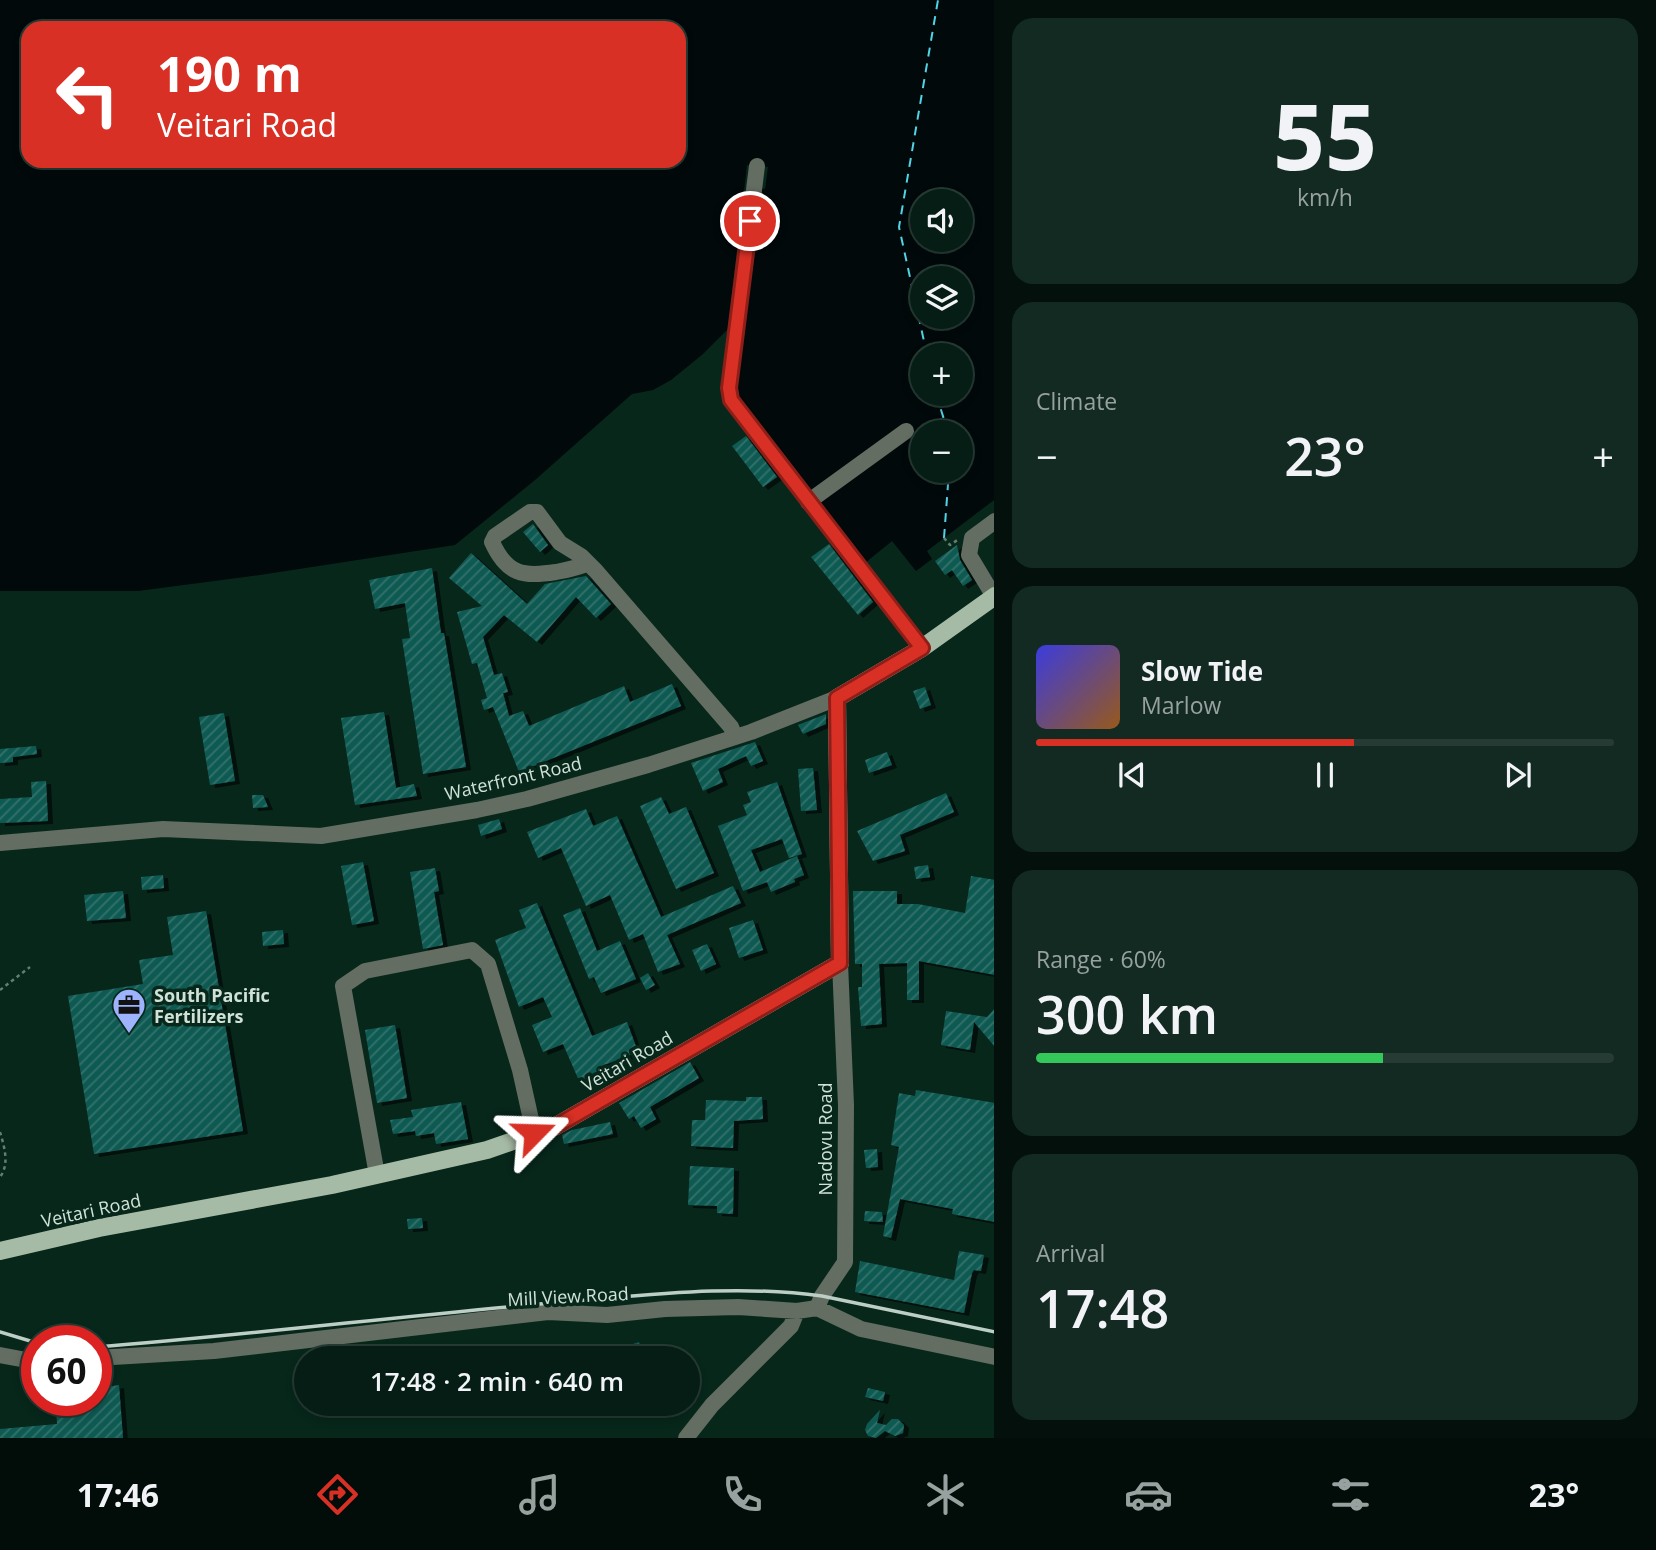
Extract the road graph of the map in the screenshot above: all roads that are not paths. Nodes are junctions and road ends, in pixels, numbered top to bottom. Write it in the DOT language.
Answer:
graph roads {
  1 [pos="757,166"];
  2 [pos="906,431"];
  3 [pos="808,502"];
  4 [pos="994,522"];
  5 [pos="588,563"];
  6 [pos="994,597"];
  7 [pos="922,648"];
  8 [pos="837,698"];
  9 [pos="735,737"];
  10 [pos="0,843"];
  11 [pos="840,963"];
  12 [pos="534,1133"];
  13 [pos="377,1175"];
  14 [pos="0,1251"];
  15 [pos="817,1308"];
  16 [pos="797,1311"];
  17 [pos="0,1355"];
  18 [pos="112,1357"];
  19 [pos="994,1357"];
  20 [pos="21,1359"];
  21 [pos="686,1438"];
  1 -- 3 [label="street"];
  2 -- 3 [label="street"];
  3 -- 7 [label="street"];
  4 -- 6 [label="street"];
  5 -- 5 [label="street"];
  5 -- 9 [label="street"];
  6 -- 7 [label="main road, Waterfront Road"];
  7 -- 8 [label="main road, Waterfront Road"];
  8 -- 9 [label="street, Waterfront Road"];
  8 -- 11 [label="main road"];
  9 -- 10 [label="street, Waterfront Road"];
  11 -- 12 [label="main road, Veitari Road"];
  11 -- 15 [label="street, Nadovu Road"];
  12 -- 13 [label="main road, Veitari Road"];
  12 -- 13 [label="street"];
  13 -- 14 [label="main road, Veitari Road"];
  15 -- 16 [label="street, Mill View Road"];
  15 -- 19 [label="street"];
  16 -- 18 [label="street, Mill View Road"];
  16 -- 21 [label="street"];
  17 -- 20 [label="street"];
}
